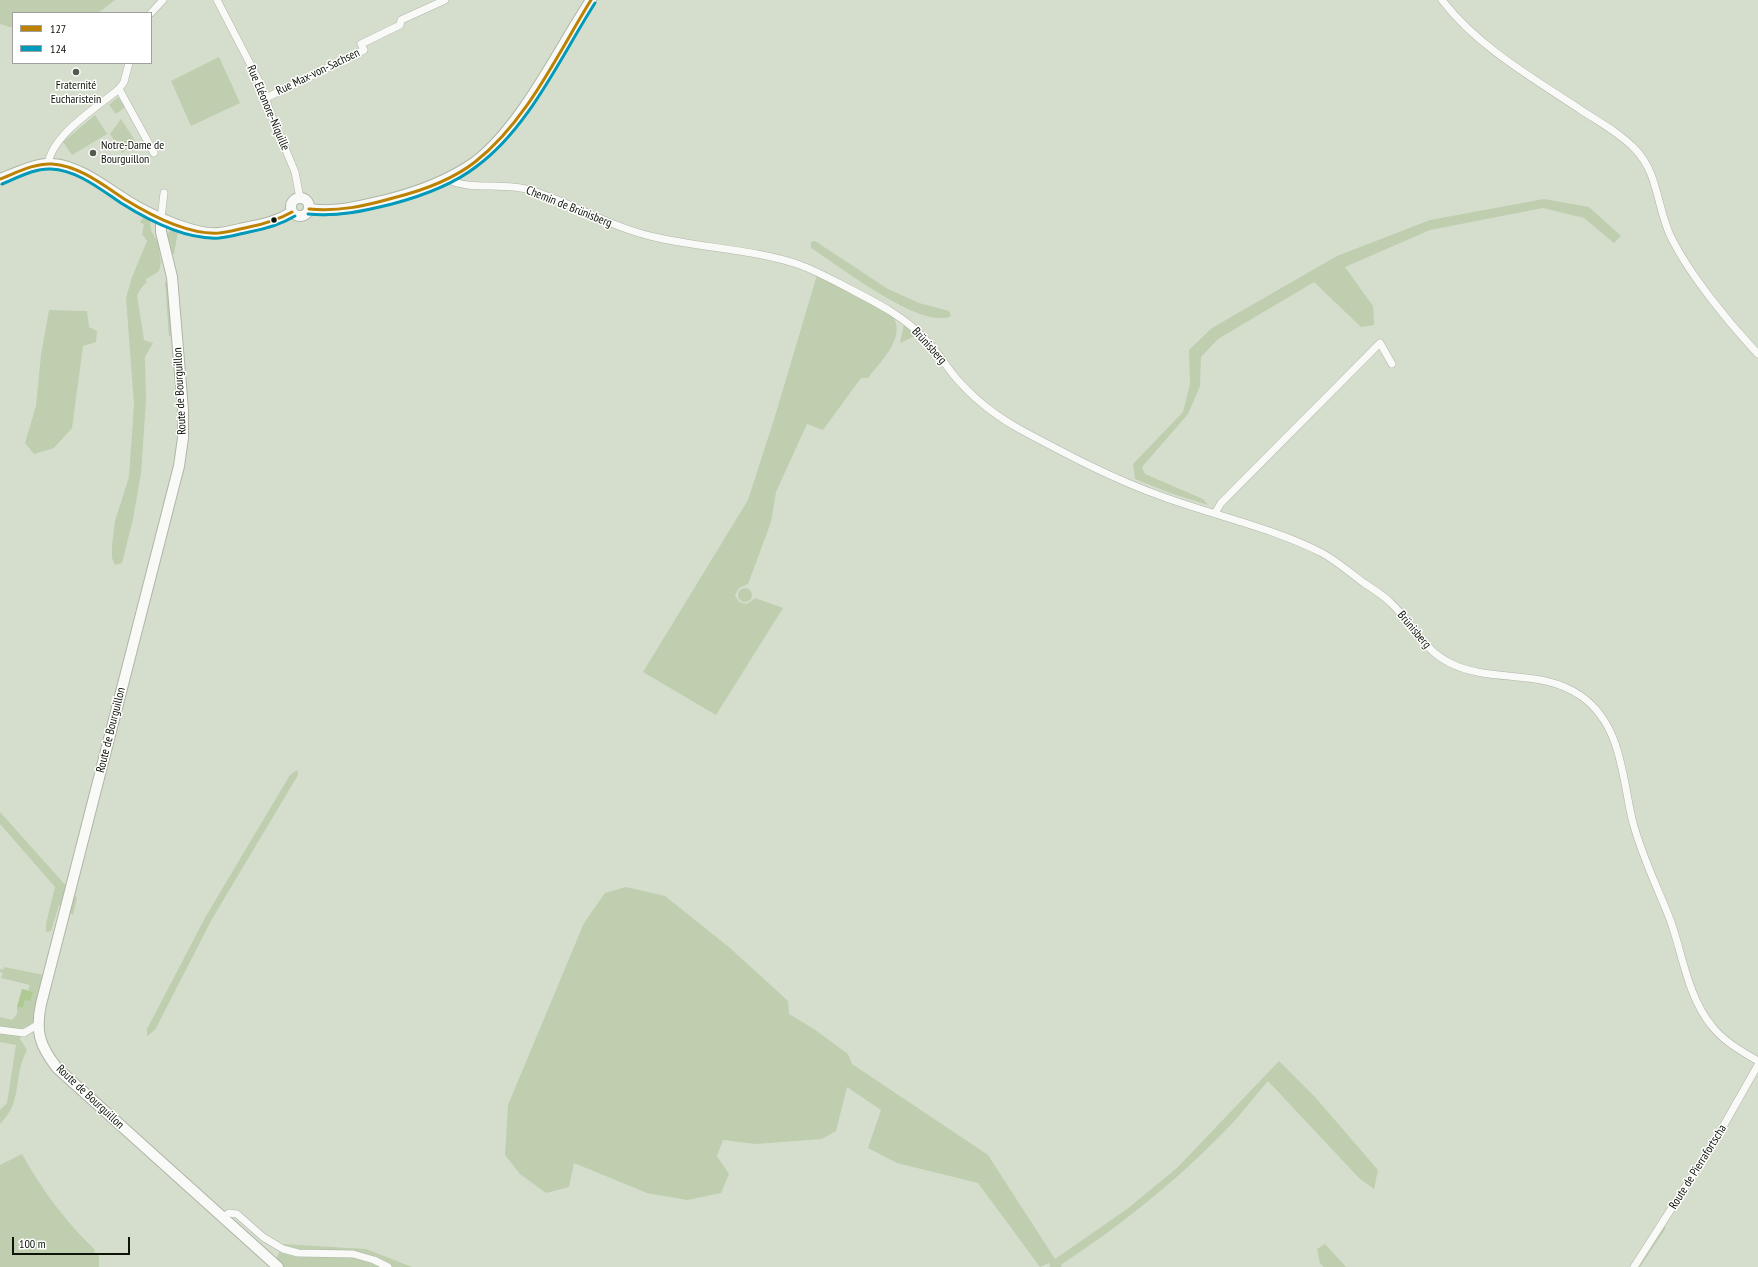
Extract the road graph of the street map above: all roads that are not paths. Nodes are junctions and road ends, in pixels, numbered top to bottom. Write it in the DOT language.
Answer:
graph roads {
  1 [pos="163,0"];
  2 [pos="218,0"];
  3 [pos="445,0"];
  4 [pos="591,0"];
  5 [pos="1442,0"];
  6 [pos="152,12"];
  7 [pos="129,64"];
  8 [pos="119,89"];
  9 [pos="266,98"];
  10 [pos="154,153"];
  11 [pos="48,164"];
  12 [pos="0,179"];
  13 [pos="447,179"];
  14 [pos="164,193"];
  15 [pos="300,198"];
  16 [pos="309,209"];
  17 [pos="292,212"];
  18 [pos="161,218"];
  19 [pos="621,227"];
  20 [pos="1758,354"];
  21 [pos="1392,364"];
  22 [pos="1215,513"];
  23 [pos="38,1025"];
  24 [pos="0,1030"];
  25 [pos="1758,1061"];
  26 [pos="1758,1065"];
  27 [pos="222,1218"];
  28 [pos="278,1267"];
  29 [pos="388,1267"];
  30 [pos="1634,1267"];
  1 -- 6 [label="street"];
  2 -- 9 [label="street, Rue Eléonore-Niquille"];
  3 -- 9 [label="street, Rue Max-von-Sachsen"];
  4 -- 13 [label="main road"];
  5 -- 20 [label="street"];
  7 -- 8 [label="street"];
  8 -- 10 [label="street"];
  8 -- 11 [label="street"];
  9 -- 15 [label="street, Rue Eléonore-Niquille"];
  11 -- 12 [label="main road"];
  11 -- 18 [label="main road"];
  13 -- 16 [label="main road"];
  13 -- 19 [label="street, Chemin de Brünisberg"];
  14 -- 18 [label="street"];
  15 -- 16 [label="main road"];
  15 -- 17 [label="main road"];
  16 -- 17 [label="main road"];
  17 -- 18 [label="main road"];
  18 -- 23 [label="main road, Route de Bourguillon"];
  19 -- 22 [label="street, Brünisberg"];
  21 -- 22 [label="street"];
  22 -- 25 [label="street, Brünisberg"];
  23 -- 24 [label="street"];
  23 -- 27 [label="main road, Route de Bourguillon"];
  26 -- 30 [label="street, Route de Pierrafortscha"];
  27 -- 28 [label="main road, Route de Bourguillon"];
  27 -- 29 [label="street"];
}
